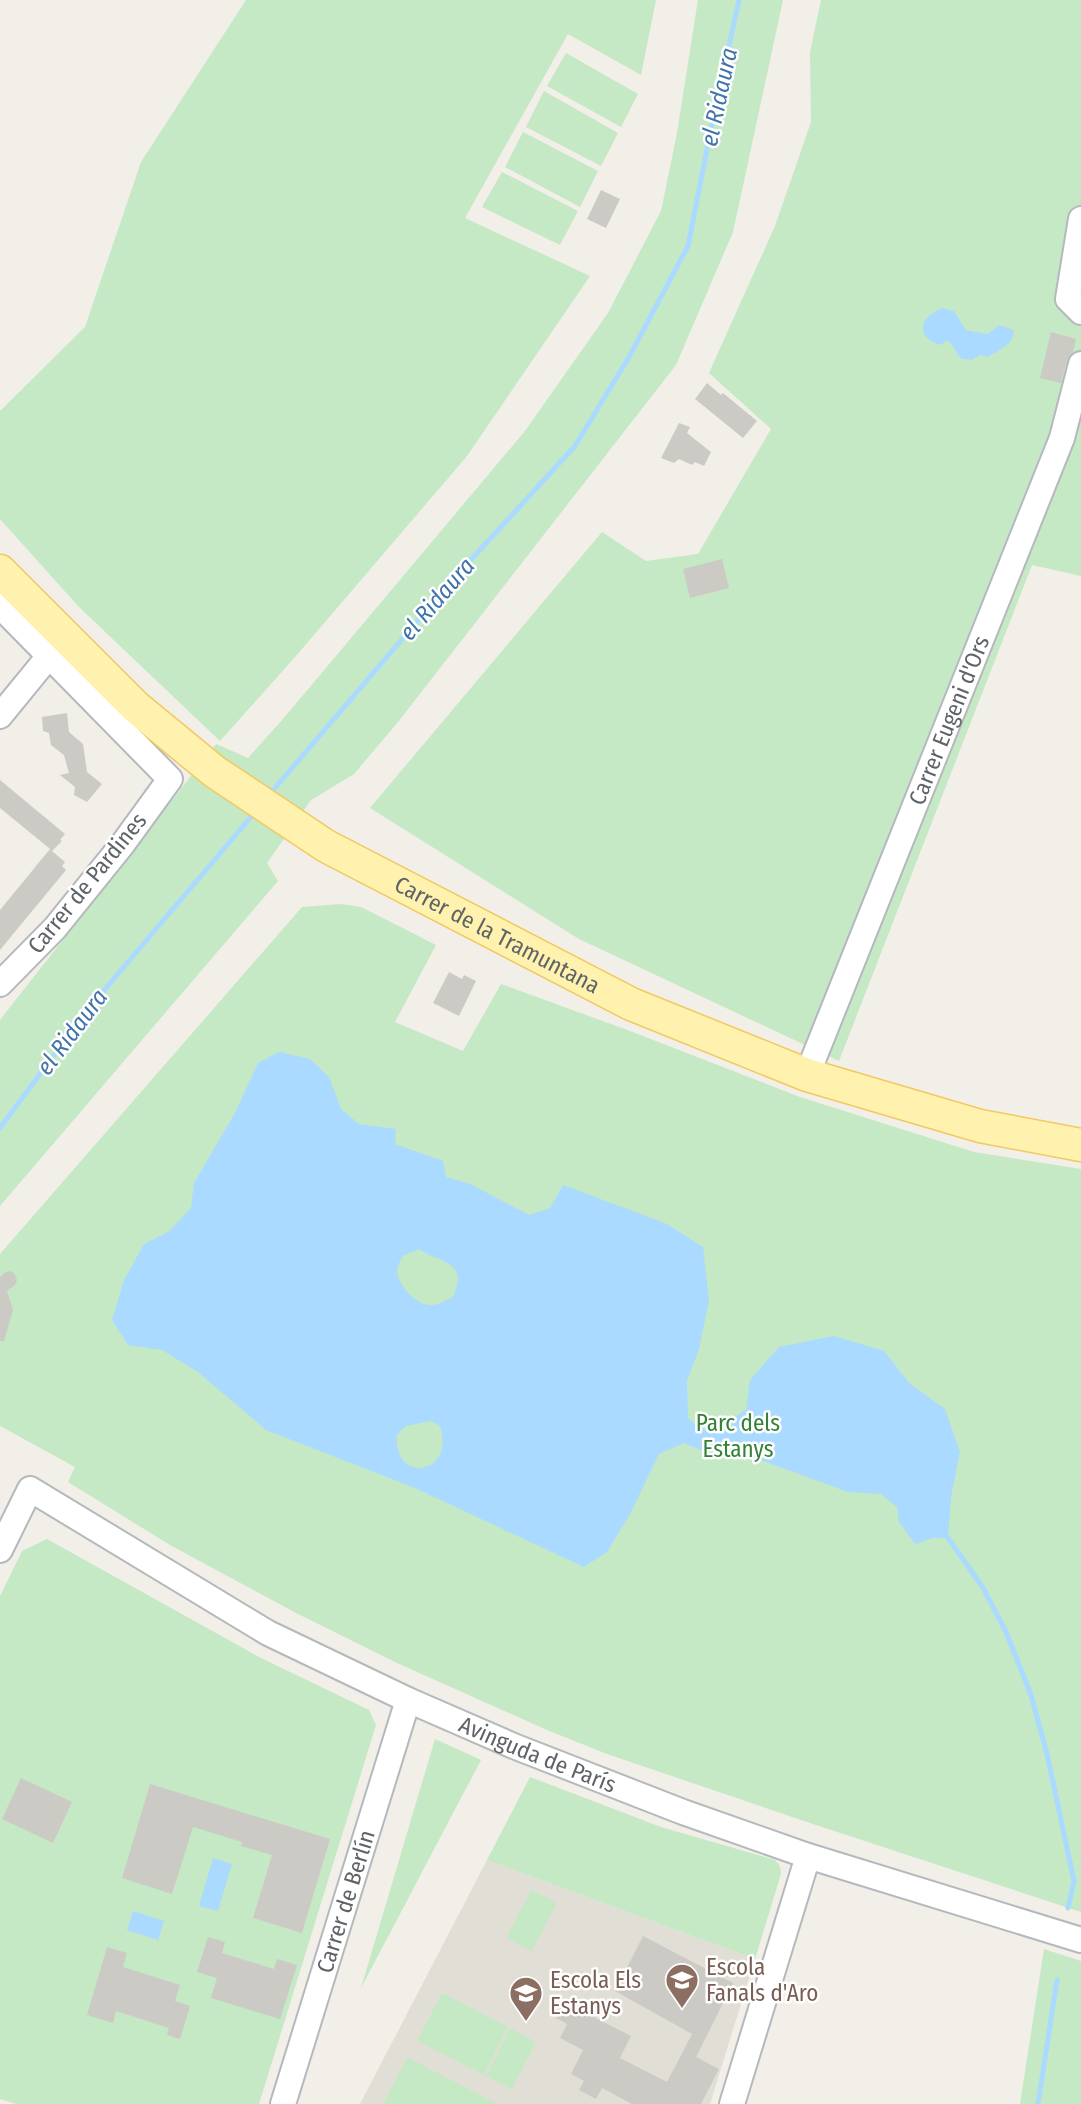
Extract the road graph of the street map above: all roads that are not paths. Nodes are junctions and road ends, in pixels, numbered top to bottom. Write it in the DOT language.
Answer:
graph roads {
  1 [pos="1081,219"];
  2 [pos="1081,312"];
  3 [pos="1081,364"];
  4 [pos="0,571"];
  5 [pos="0,606"];
  6 [pos="49,656"];
  7 [pos="0,716"];
  8 [pos="0,984"];
  9 [pos="807,1074"];
  10 [pos="1081,1145"];
  11 [pos="0,1550"];
  12 [pos="408,1700"];
  13 [pos="808,1856"];
  14 [pos="1081,1940"];
  15 [pos="283,2104"];
  16 [pos="732,2104"];
  1 -- 2 [label="street"];
  3 -- 9 [label="street, Carrer Eugeni d'Ors"];
  4 -- 9 [label="main road, Carrer de la Tramuntana"];
  5 -- 6 [label="street"];
  6 -- 7 [label="street"];
  6 -- 8 [label="street, Carrer de Pardines"];
  9 -- 10 [label="main road, Carrer de la Tramuntana"];
  11 -- 12 [label="street, Avinguda de París"];
  12 -- 13 [label="street, Avinguda de París"];
  12 -- 15 [label="street, Carrer de Berlín"];
  13 -- 14 [label="street, Avinguda de París"];
  13 -- 16 [label="street"];
}
